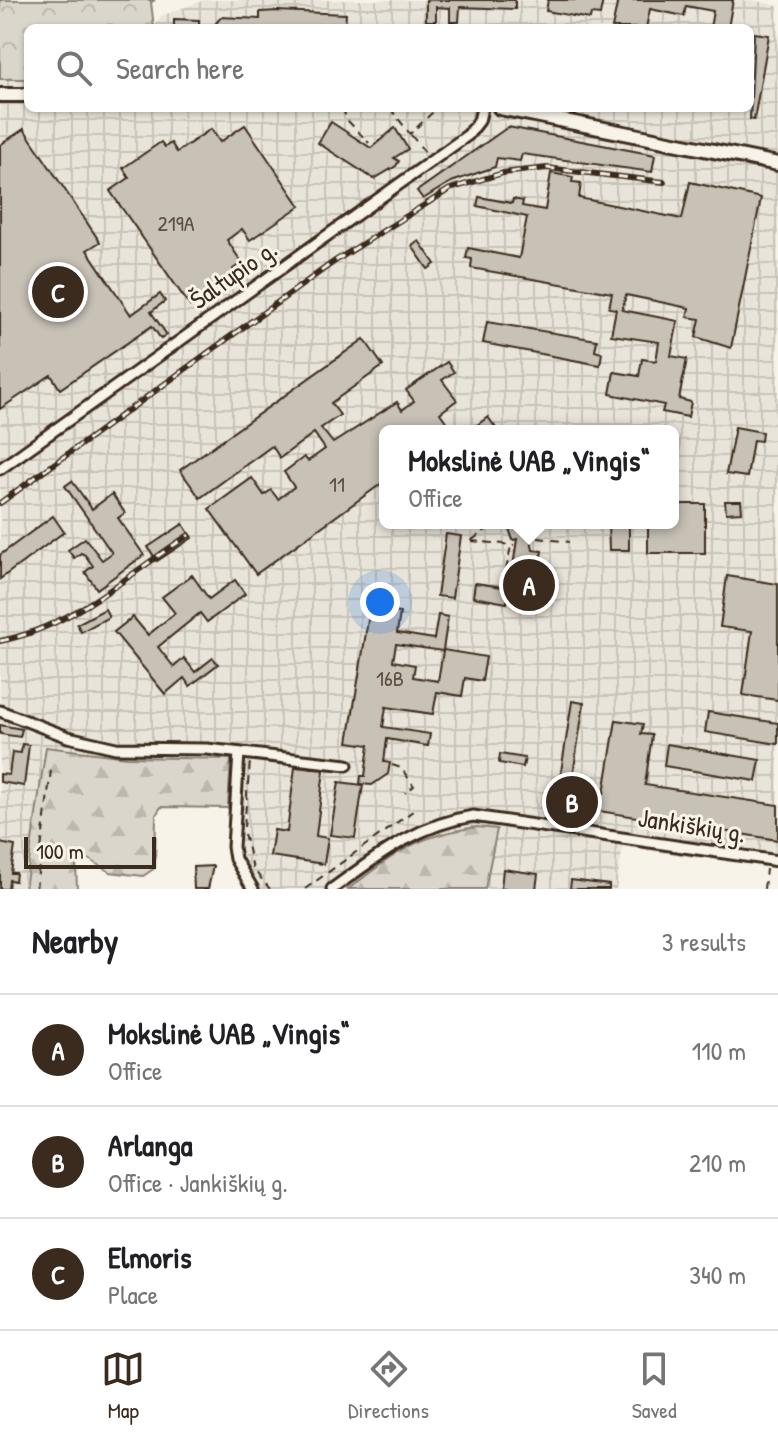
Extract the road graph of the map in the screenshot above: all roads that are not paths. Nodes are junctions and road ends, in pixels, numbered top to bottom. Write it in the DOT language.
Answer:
graph roads {
  1 [pos="0,95"];
  2 [pos="24,95"];
  3 [pos="481,112"];
  4 [pos="520,112"];
  5 [pos="778,164"];
  6 [pos="0,469"];
  7 [pos="0,711"];
  8 [pos="239,753"];
  9 [pos="347,765"];
  10 [pos="773,860"];
  11 [pos="253,889"];
  12 [pos="332,889"];
  1 -- 2 [label="street"];
  3 -- 6 [label="street, Šaltupio g."];
  4 -- 5 [label="street"];
  7 -- 8 [label="street"];
  8 -- 9 [label="street"];
  8 -- 11 [label="street"];
  10 -- 12 [label="street, Jankiškių g."];
}
